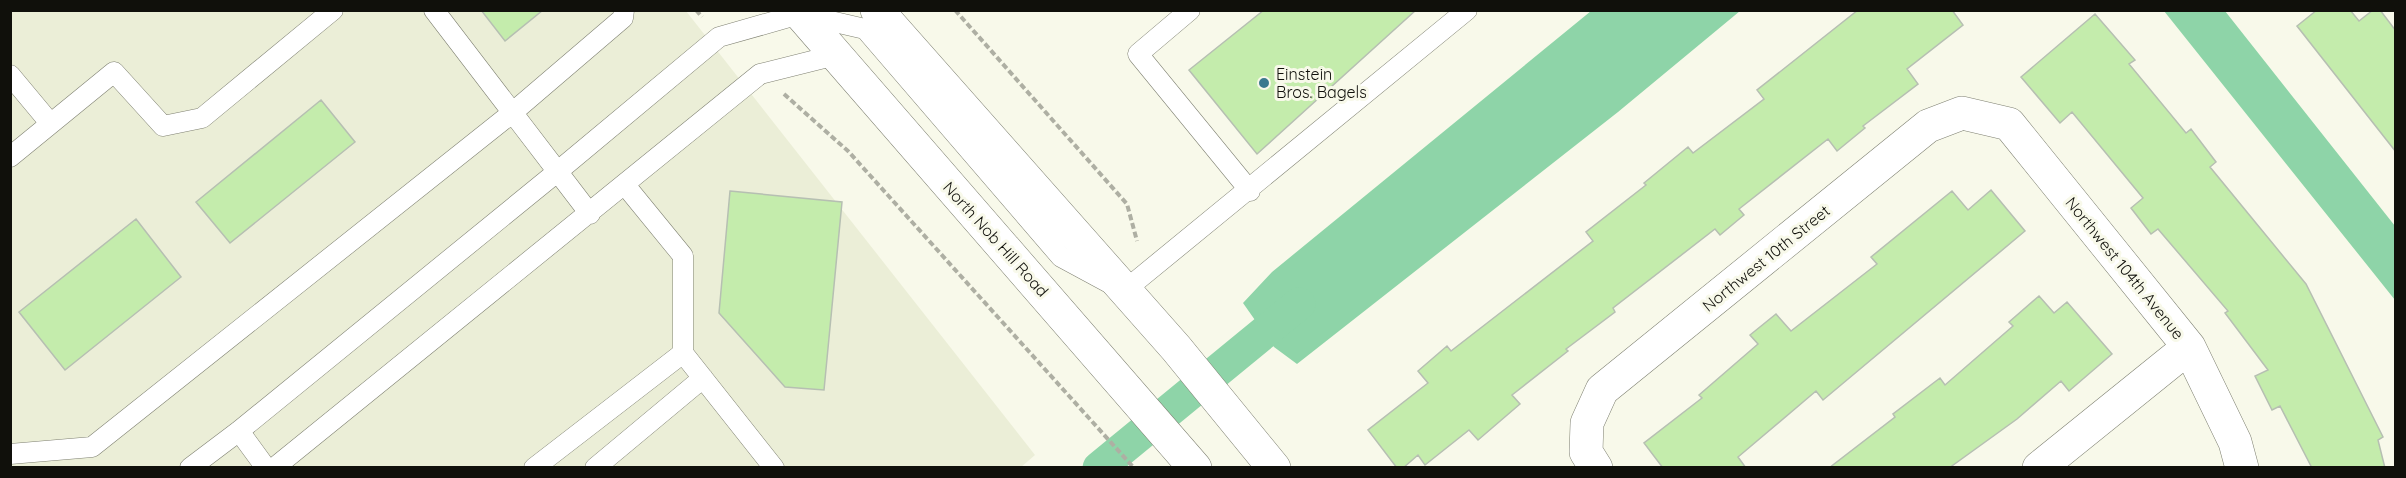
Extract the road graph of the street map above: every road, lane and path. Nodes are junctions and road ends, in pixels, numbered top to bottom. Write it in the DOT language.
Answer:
graph roads {
  1 [pos="333,10"];
  2 [pos="434,10"];
  3 [pos="696,10"];
  4 [pos="878,10"];
  5 [pos="955,10"];
  6 [pos="1190,10"];
  7 [pos="1467,10"];
  8 [pos="798,12"];
  9 [pos="623,14"];
  10 [pos="719,37"];
  11 [pos="836,55"];
  12 [pos="760,74"];
  13 [pos="10,75"];
  14 [pos="512,113"];
  15 [pos="1962,113"];
  16 [pos="50,123"];
  17 [pos="10,157"];
  18 [pos="557,172"];
  19 [pos="625,185"];
  20 [pos="1250,191"];
  21 [pos="590,214"];
  22 [pos="1137,241"];
  23 [pos="1124,291"];
  24 [pos="2189,347"];
  25 [pos="683,352"];
  26 [pos="704,378"];
  27 [pos="239,431"];
  28 [pos="10,454"];
  29 [pos="190,468"];
  30 [pos="267,468"];
  31 [pos="274,468"];
  32 [pos="534,468"];
  33 [pos="595,468"];
  34 [pos="774,468"];
  35 [pos="1134,468"];
  36 [pos="1195,468"];
  37 [pos="1274,468"];
  38 [pos="1596,468"];
  39 [pos="2039,468"];
  40 [pos="2242,468"];
  1 -- 16 [label="lane"];
  2 -- 14 [label="lane"];
  3 -- 10 [label="path"];
  4 -- 23 [label="main road"];
  5 -- 22 [label="path"];
  6 -- 20 [label="lane"];
  7 -- 20 [label="lane"];
  8 -- 10 [label="lane"];
  8 -- 11 [label="main road, North Nob Hill Road"];
  8 -- 23 [label="lane"];
  9 -- 14 [label="lane"];
  10 -- 18 [label="lane"];
  11 -- 12 [label="lane"];
  11 -- 36 [label="main road, North Nob Hill Road"];
  12 -- 19 [label="lane"];
  12 -- 35 [label="path"];
  13 -- 16 [label="lane"];
  14 -- 18 [label="lane"];
  14 -- 28 [label="lane"];
  15 -- 24 [label="main road, Northwest 104th Avenue"];
  15 -- 38 [label="main road, Northwest 10th Street"];
  16 -- 17 [label="lane"];
  18 -- 21 [label="lane"];
  18 -- 27 [label="lane"];
  19 -- 21 [label="lane"];
  19 -- 25 [label="lane"];
  20 -- 23 [label="lane"];
  21 -- 31 [label="lane"];
  23 -- 37 [label="main road"];
  24 -- 39 [label="main road"];
  24 -- 40 [label="main road, Northwest 104th Avenue"];
  25 -- 26 [label="lane"];
  25 -- 32 [label="lane"];
  26 -- 33 [label="lane"];
  26 -- 34 [label="lane"];
  27 -- 29 [label="lane"];
  27 -- 30 [label="lane"];
}
